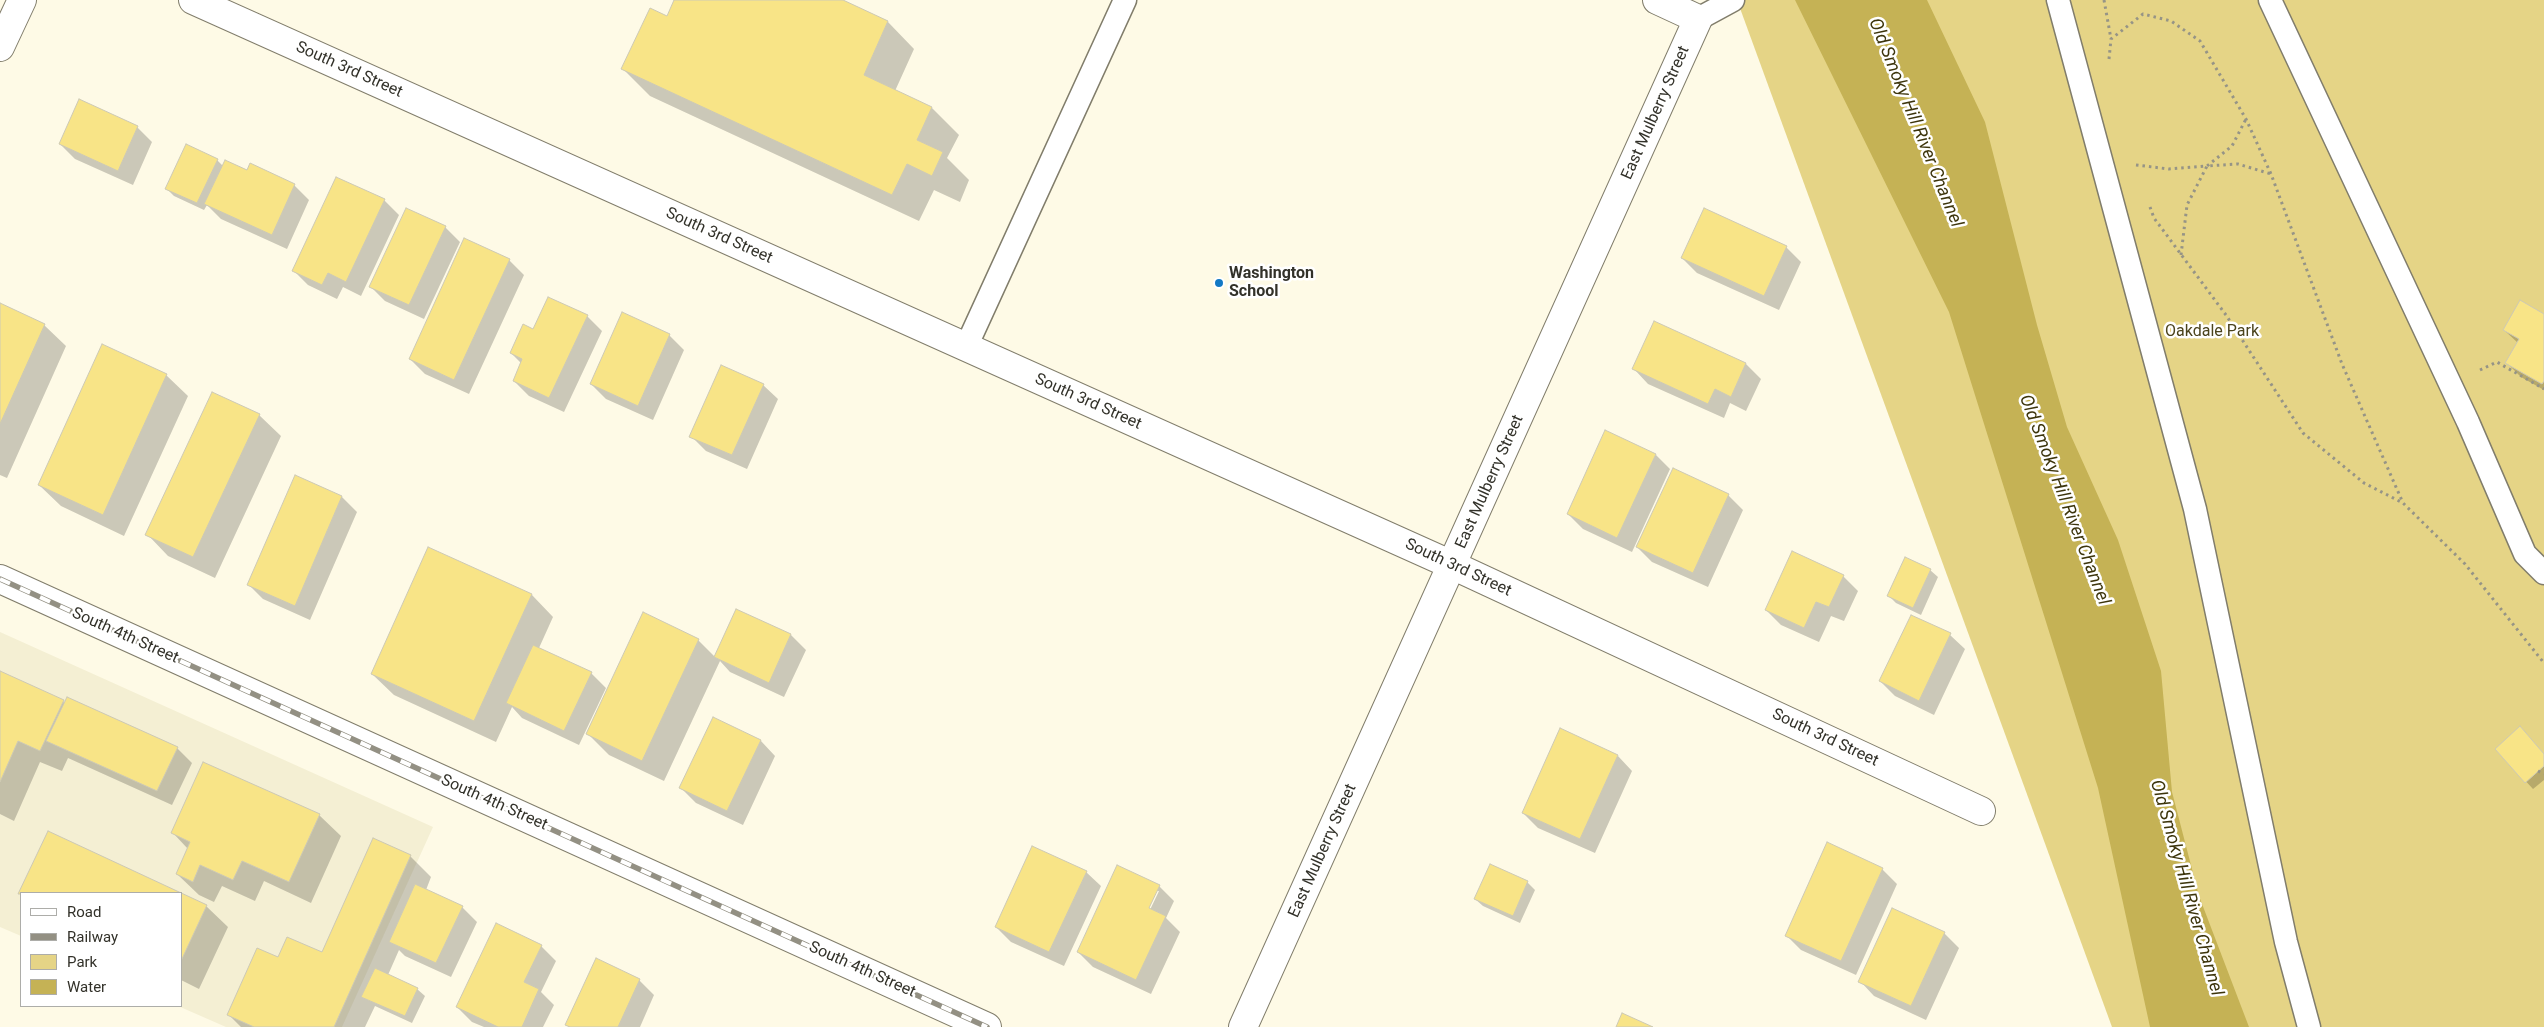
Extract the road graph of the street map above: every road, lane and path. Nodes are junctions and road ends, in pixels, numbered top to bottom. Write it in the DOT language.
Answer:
graph roads {
  1 [pos="22,0"];
  2 [pos="192,0"];
  3 [pos="1125,0"];
  4 [pos="1656,0"];
  5 [pos="2058,0"];
  6 [pos="2104,0"];
  7 [pos="2270,0"];
  8 [pos="1717,9"];
  9 [pos="2111,39"];
  10 [pos="0,47"];
  11 [pos="2108,67"];
  12 [pos="2246,119"];
  13 [pos="2132,156"];
  14 [pos="2135,165"];
  15 [pos="2206,166"];
  16 [pos="2138,174"];
  17 [pos="2271,174"];
  18 [pos="2148,200"];
  19 [pos="2181,255"];
  20 [pos="966,347"];
  21 [pos="2450,384"];
  22 [pos="2544,389"];
  23 [pos="2403,503"];
  24 [pos="1452,566"];
  25 [pos="2544,573"];
  26 [pos="0,579"];
  27 [pos="2544,664"];
  28 [pos="2538,771"];
  29 [pos="2544,774"];
  30 [pos="1981,811"];
  31 [pos="987,1027"];
  32 [pos="1243,1027"];
  33 [pos="2309,1027"];
  1 -- 10 [label="street"];
  2 -- 20 [label="street, South 3rd Street"];
  3 -- 20 [label="lane"];
  4 -- 8 [label="street"];
  5 -- 33 [label="lane"];
  6 -- 9 [label="path"];
  7 -- 21 [label="lane"];
  8 -- 24 [label="street, East Mulberry Street"];
  9 -- 11 [label="path"];
  9 -- 12 [label="path"];
  12 -- 15 [label="path"];
  12 -- 17 [label="path"];
  13 -- 14 [label="path"];
  14 -- 15 [label="path"];
  14 -- 16 [label="path"];
  15 -- 17 [label="path"];
  15 -- 19 [label="path"];
  17 -- 23 [label="path"];
  18 -- 19 [label="path"];
  19 -- 23 [label="path"];
  20 -- 24 [label="street, South 3rd Street"];
  21 -- 22 [label="path"];
  21 -- 25 [label="lane"];
  23 -- 27 [label="path"];
  24 -- 30 [label="street, South 3rd Street"];
  24 -- 32 [label="street, East Mulberry Street"];
  26 -- 31 [label="street, South 4th Street"];
  28 -- 29 [label="path"];
}
